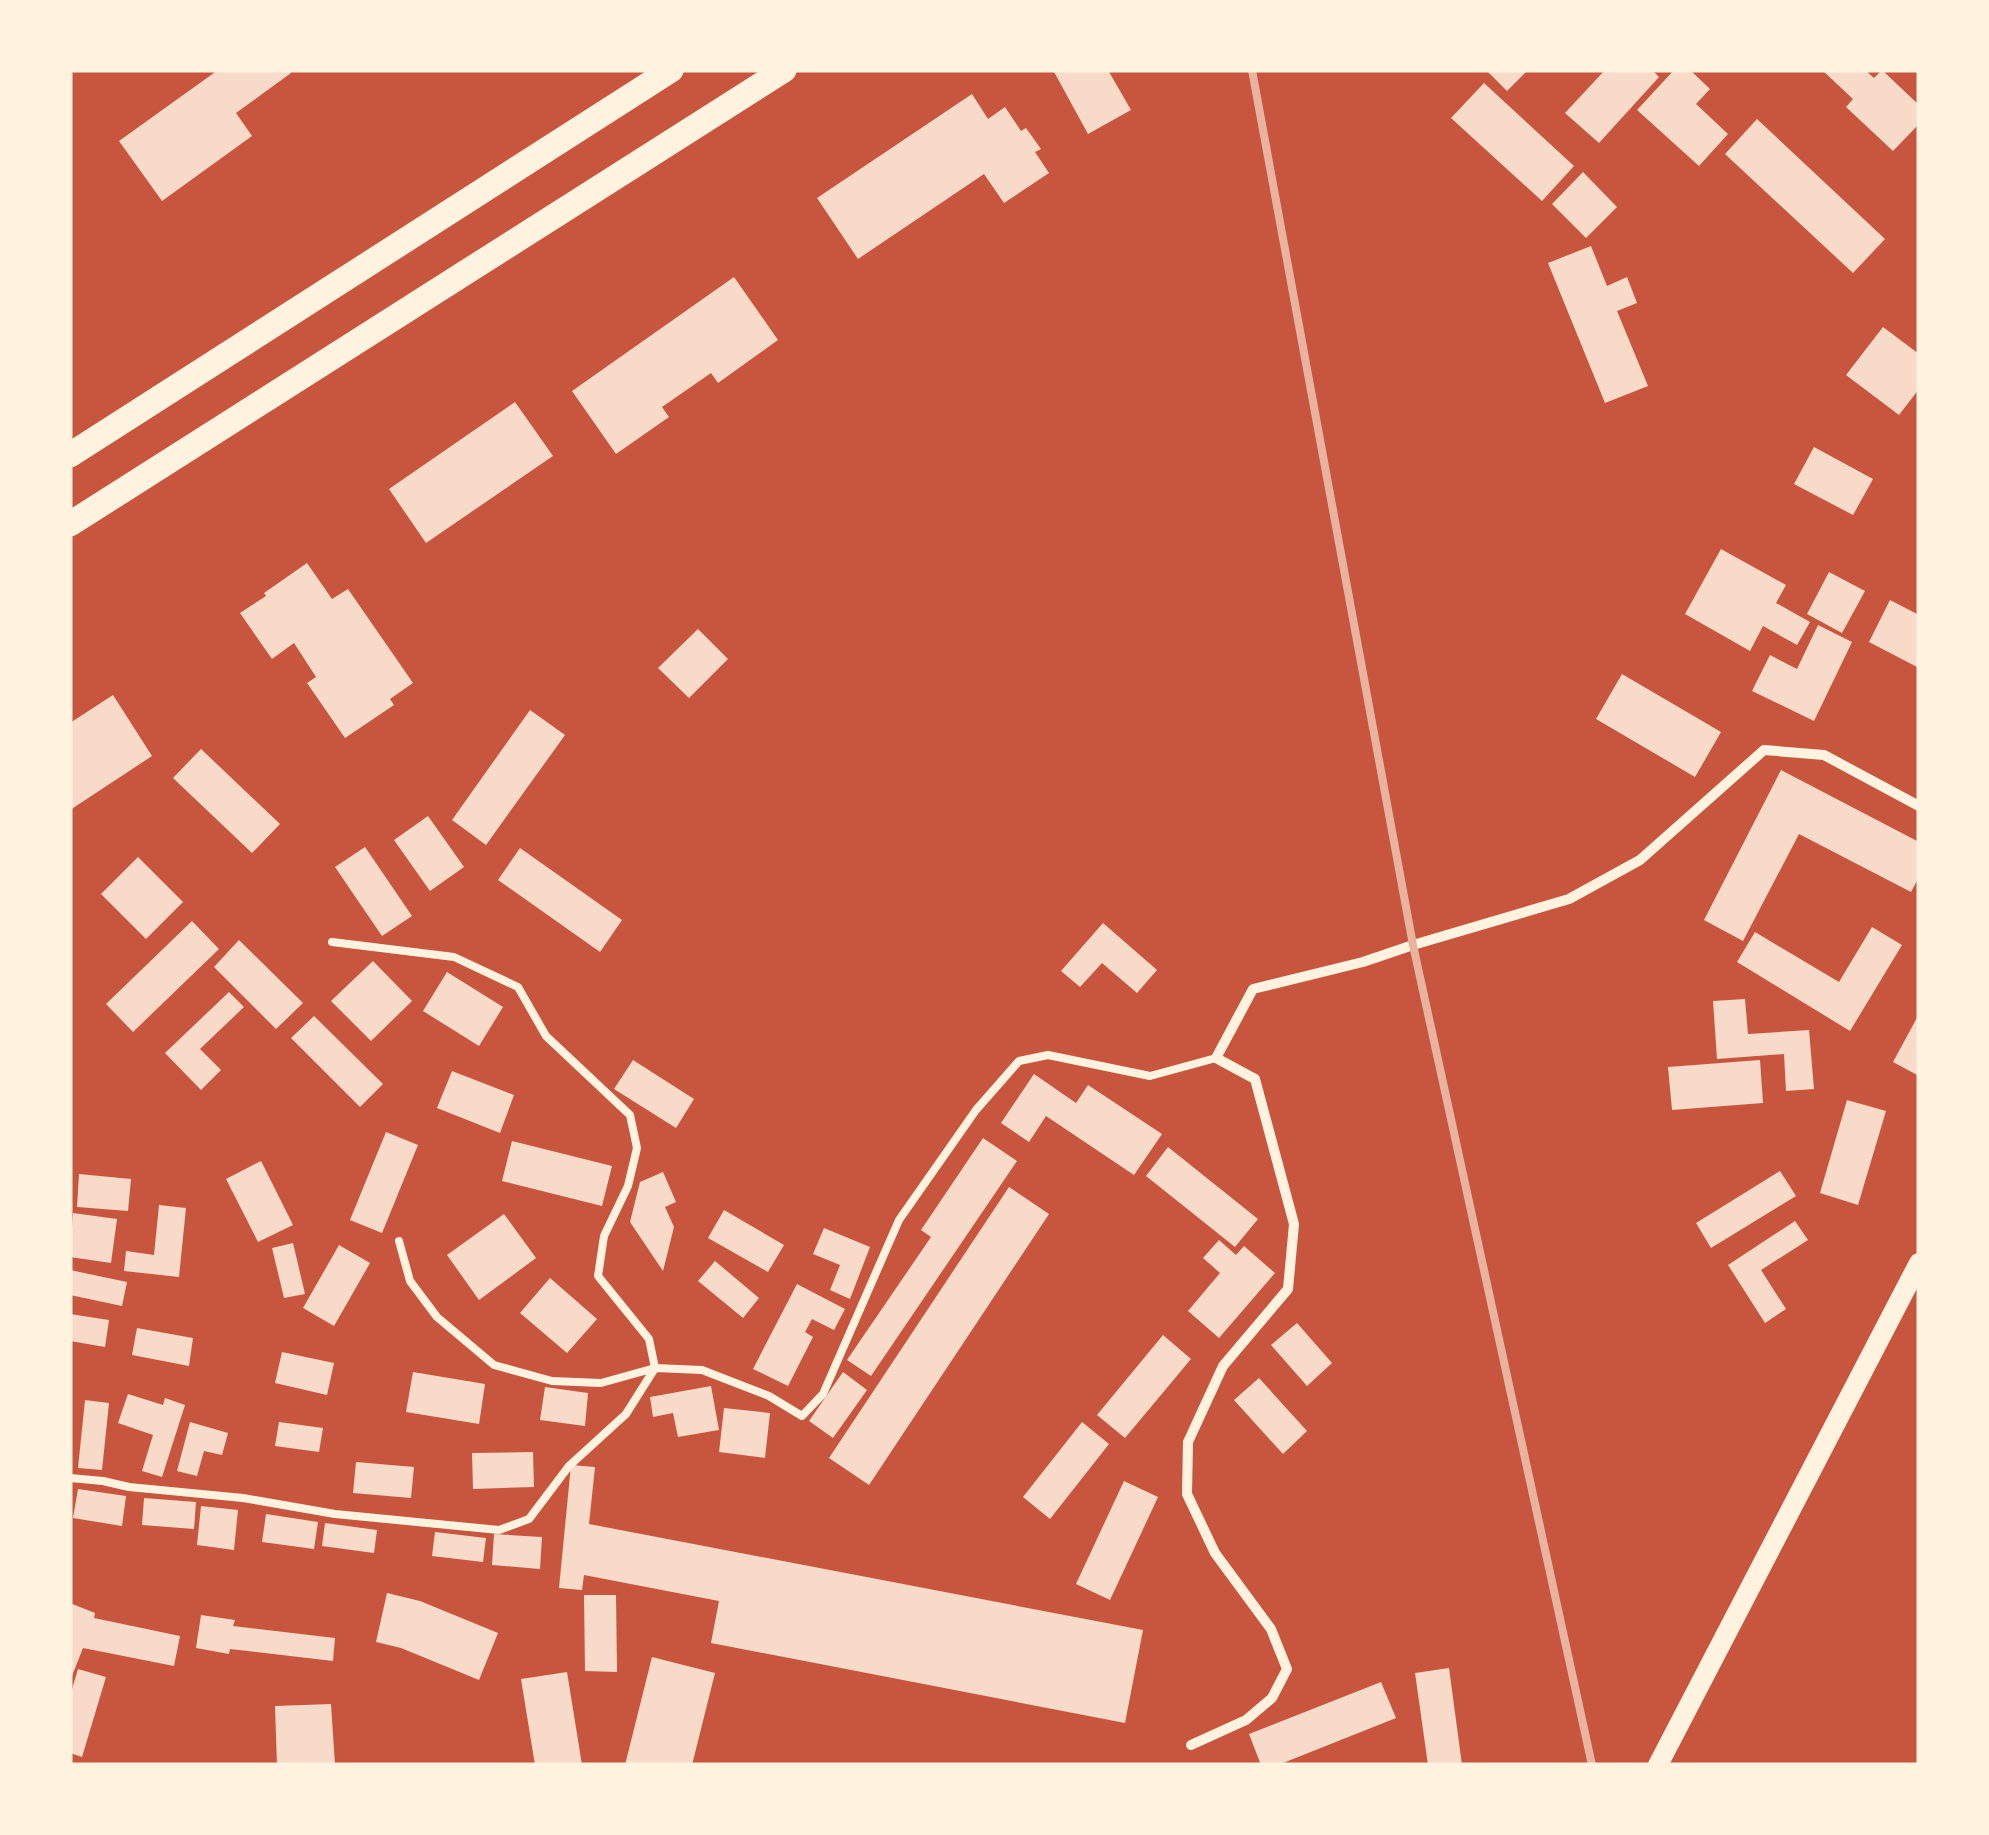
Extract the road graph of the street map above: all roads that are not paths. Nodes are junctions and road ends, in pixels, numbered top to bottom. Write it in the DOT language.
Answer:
graph roads {
  1 [pos="671,70"];
  2 [pos="784,70"];
  3 [pos="70,455"];
  4 [pos="70,524"];
  5 [pos="1919,806"];
  6 [pos="332,942"];
  7 [pos="1216,1058"];
  8 [pos="399,1241"];
  9 [pos="1919,1263"];
  10 [pos="656,1368"];
  11 [pos="70,1478"];
  12 [pos="1191,1745"];
  13 [pos="1658,1765"];
  1 -- 3 [label="main road"];
  2 -- 4 [label="main road"];
  5 -- 7 [label="street"];
  6 -- 10 [label="lane"];
  7 -- 10 [label="lane"];
  7 -- 12 [label="street"];
  8 -- 10 [label="lane"];
  9 -- 13 [label="main road"];
  10 -- 11 [label="lane"];
}
